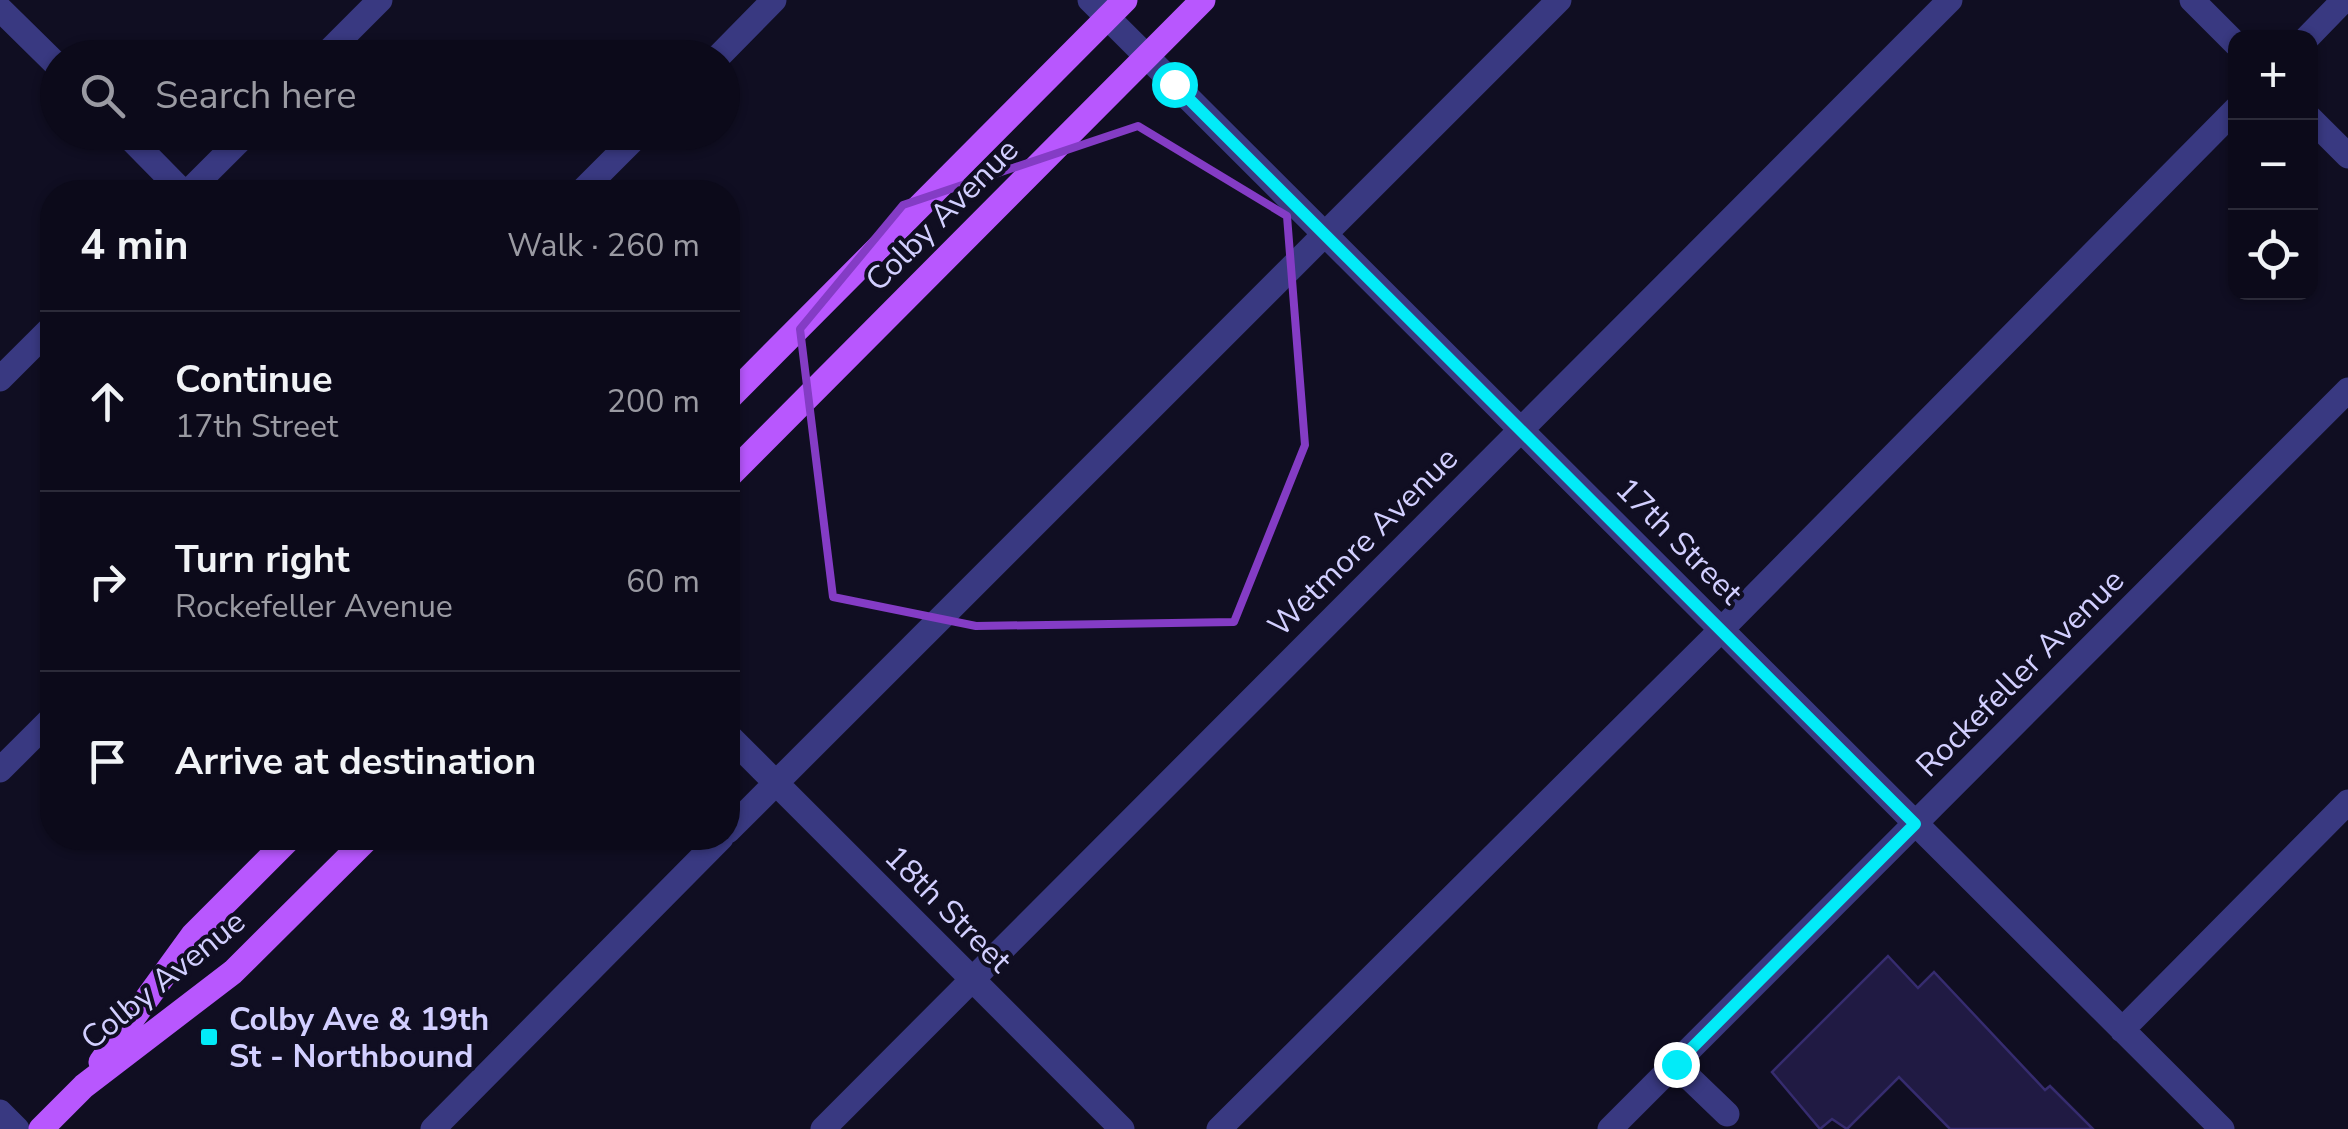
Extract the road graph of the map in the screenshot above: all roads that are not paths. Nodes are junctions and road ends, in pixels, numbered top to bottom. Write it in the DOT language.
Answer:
graph roads {
  1 [pos="380,0"];
  2 [pos="774,0"];
  3 [pos="1203,0"];
  4 [pos="1559,0"];
  5 [pos="1950,0"];
  6 [pos="2192,0"];
  7 [pos="2344,0"];
  8 [pos="1108,6"];
  9 [pos="0,9"];
  10 [pos="2314,30"];
  11 [pos="2228,36"];
  12 [pos="340,40"];
  13 [pos="735,40"];
  14 [pos="40,48"];
  15 [pos="1146,56"];
  16 [pos="2228,117"];
  17 [pos="2312,120"];
  18 [pos="143,150"];
  19 [pos="229,150"];
  20 [pos="623,150"];
  21 [pos="2348,156"];
  22 [pos="174,180"];
  23 [pos="198,180"];
  24 [pos="593,180"];
  25 [pos="1325,235"];
  26 [pos="40,339"];
  27 [pos="0,379"];
  28 [pos="740,387"];
  29 [pos="2348,390"];
  30 [pos="1521,430"];
  31 [pos="740,465"];
  32 [pos="1722,630"];
  33 [pos="40,730"];
  34 [pos="740,747"];
  35 [pos="0,770"];
  36 [pos="775,783"];
  37 [pos="2348,802"];
  38 [pos="740,819"];
  39 [pos="1915,824"];
  40 [pos="278,850"];
  41 [pos="356,850"];
  42 [pos="710,850"];
  43 [pos="972,980"];
  44 [pos="2122,1030"];
  45 [pos="1676,1064"];
  46 [pos="84,1086"];
  47 [pos="0,1112"];
  48 [pos="1727,1114"];
  49 [pos="16,1129"];
  50 [pos="41,1129"];
  51 [pos="433,1129"];
  52 [pos="823,1129"];
  53 [pos="1122,1129"];
  54 [pos="1219,1129"];
  55 [pos="1610,1129"];
  56 [pos="2222,1129"];
  1 -- 12 [label="street"];
  2 -- 13 [label="street"];
  3 -- 15 [label="main road, Colby Avenue"];
  4 -- 25 [label="street"];
  5 -- 30 [label="street, Wetmore Avenue"];
  6 -- 11 [label="street"];
  7 -- 10 [label="street"];
  8 -- 15 [label="street, 17th Street"];
  8 -- 28 [label="main road, Colby Avenue"];
  9 -- 14 [label="street"];
  15 -- 25 [label="street, 17th Street"];
  15 -- 31 [label="main road, Colby Avenue"];
  16 -- 32 [label="street"];
  17 -- 21 [label="street"];
  18 -- 22 [label="street"];
  19 -- 23 [label="street"];
  20 -- 24 [label="street"];
  25 -- 30 [label="street, 17th Street"];
  25 -- 36 [label="street"];
  26 -- 27 [label="street"];
  29 -- 39 [label="street, Rockefeller Avenue"];
  30 -- 32 [label="street, 17th Street"];
  30 -- 43 [label="street, Wetmore Avenue"];
  32 -- 39 [label="street, 17th Street"];
  32 -- 54 [label="street"];
  33 -- 35 [label="street"];
  34 -- 36 [label="street, 18th Street"];
  36 -- 38 [label="street"];
  36 -- 43 [label="street, 18th Street"];
  37 -- 44 [label="street"];
  39 -- 44 [label="street, 17th Street"];
  39 -- 45 [label="street, Rockefeller Avenue"];
  40 -- 46 [label="main road, Colby Avenue"];
  41 -- 46 [label="main road, Colby Avenue"];
  42 -- 51 [label="street"];
  43 -- 52 [label="street, Wetmore Avenue"];
  43 -- 53 [label="street, 18th Street"];
  44 -- 56 [label="street, 17th Street"];
  45 -- 48 [label="street"];
  45 -- 55 [label="street, Rockefeller Avenue"];
  46 -- 50 [label="main road, Colby Avenue"];
  47 -- 49 [label="street"];
}
